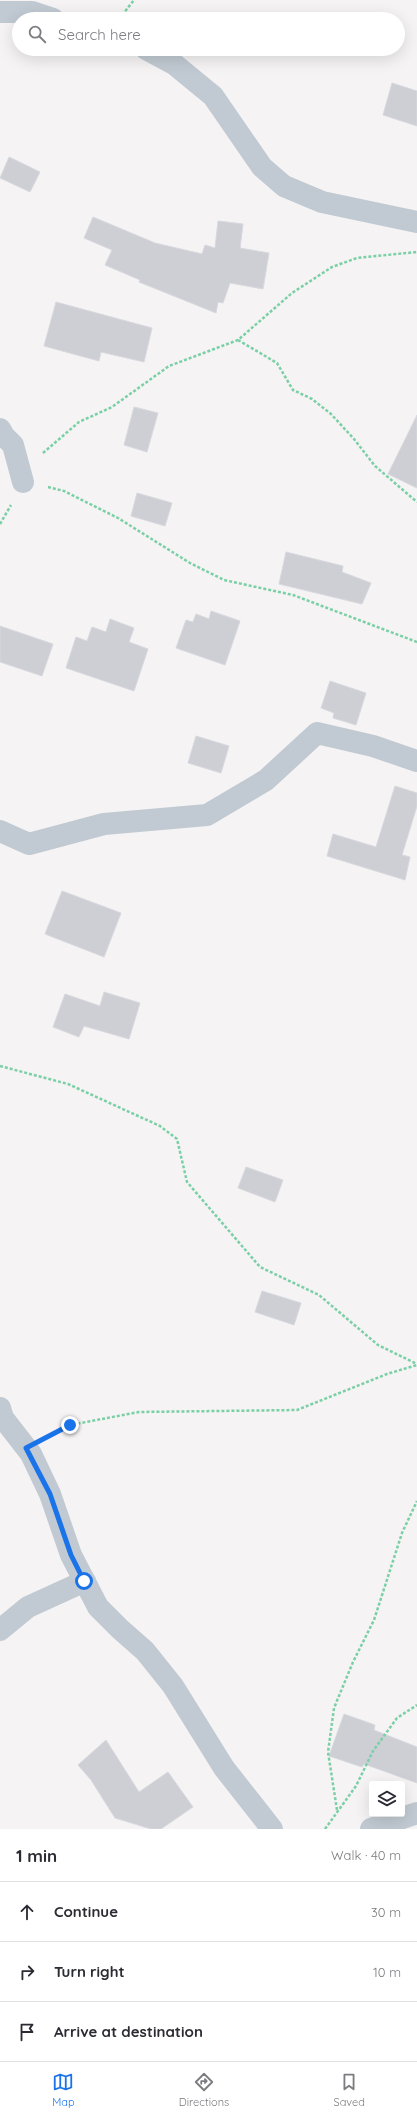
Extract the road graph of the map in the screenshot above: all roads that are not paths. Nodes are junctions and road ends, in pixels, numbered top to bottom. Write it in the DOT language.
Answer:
graph roads {
  1 [pos="0,12"];
  2 [pos="12,12"];
  3 [pos="12,12"];
  4 [pos="32,12"];
  5 [pos="159,56"];
  6 [pos="417,222"];
  7 [pos="0,428"];
  8 [pos="23,482"];
  9 [pos="417,761"];
  10 [pos="0,831"];
  11 [pos="0,1408"];
  12 [pos="84,1581"];
  13 [pos="0,1630"];
  14 [pos="417,1813"];
  15 [pos="272,1829"];
  16 [pos="371,1829"];
  1 -- 2 [label="street"];
  3 -- 4 [label="street"];
  5 -- 6 [label="street"];
  7 -- 8 [label="street"];
  9 -- 10 [label="street"];
  11 -- 12 [label="street"];
  12 -- 13 [label="street"];
  12 -- 15 [label="street"];
  14 -- 16 [label="street"];
}
